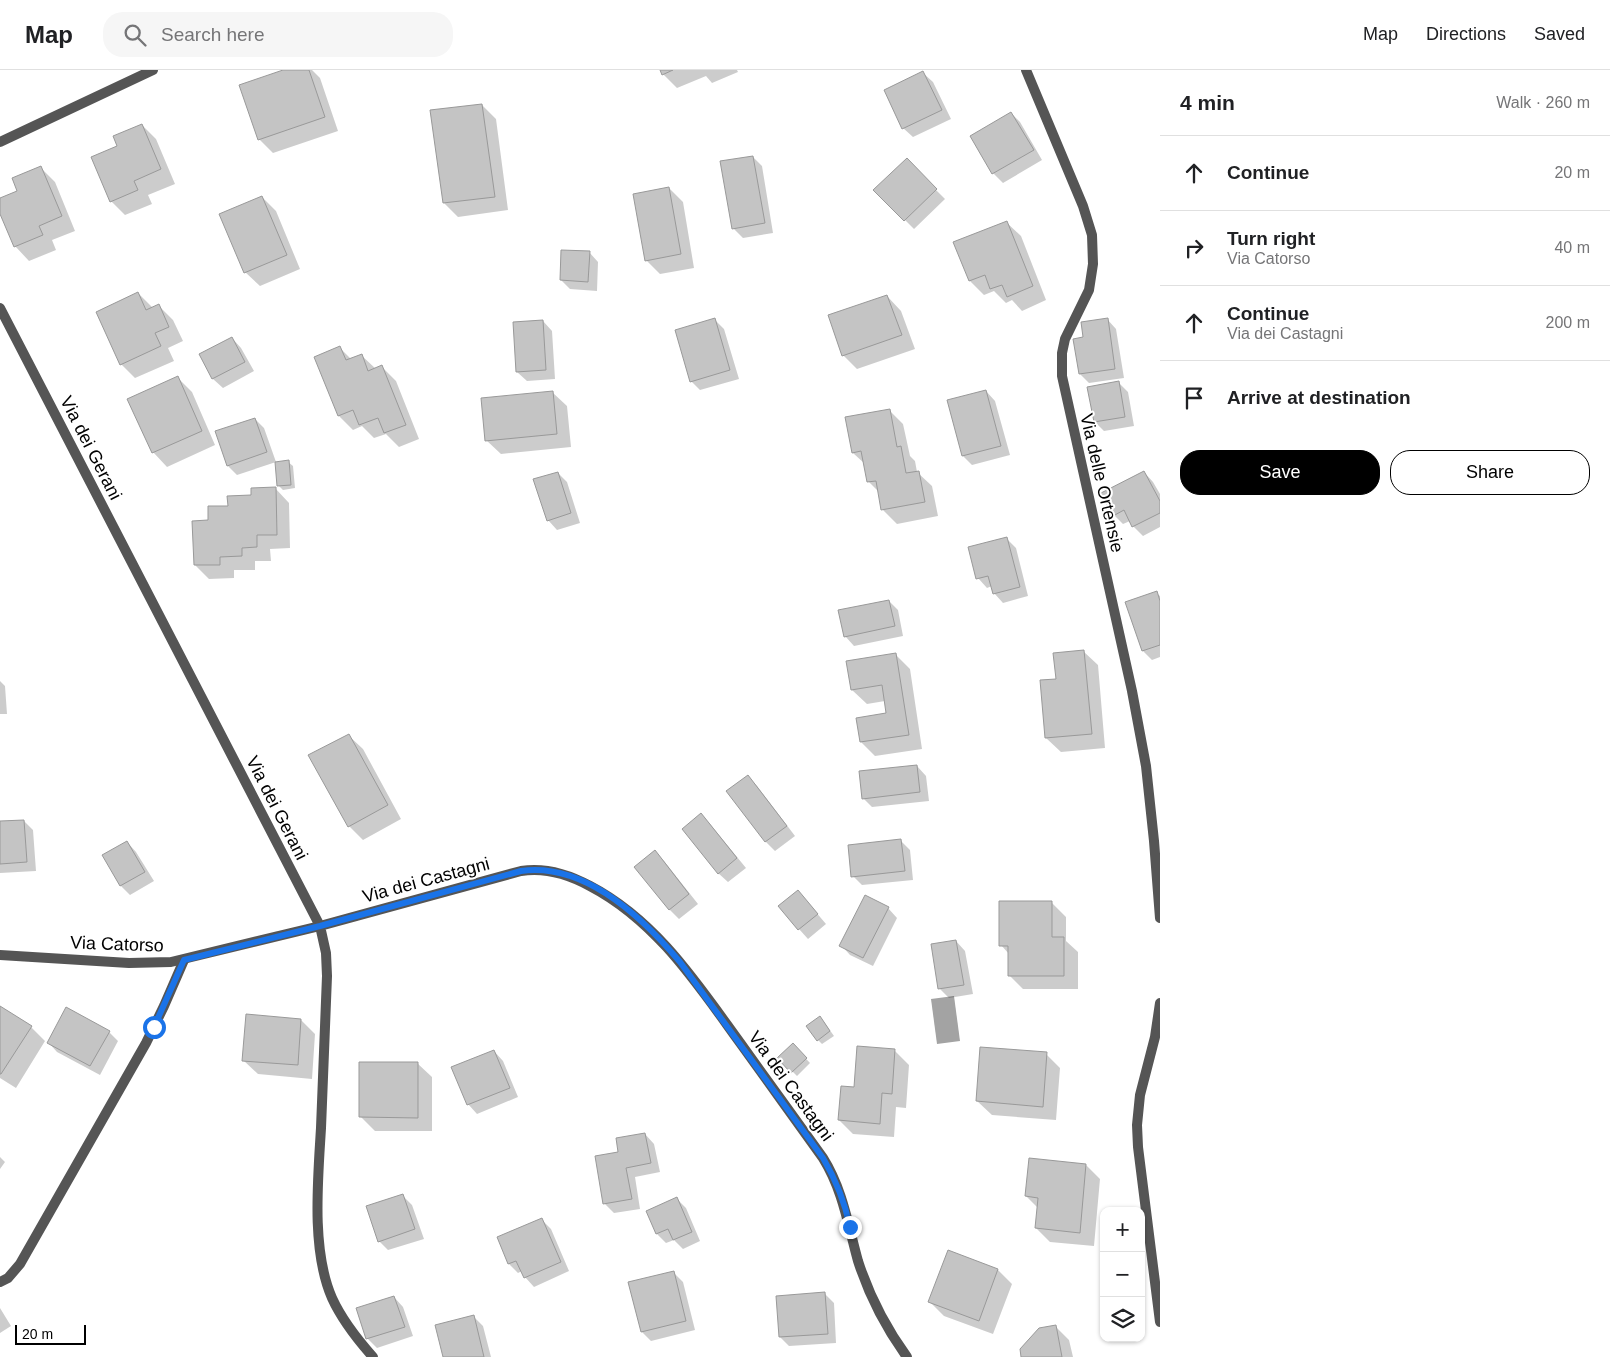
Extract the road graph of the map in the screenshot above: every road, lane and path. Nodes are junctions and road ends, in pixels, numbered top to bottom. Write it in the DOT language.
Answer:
graph roads {
  1 [pos="153,70"];
  2 [pos="1026,70"];
  3 [pos="0,142"];
  4 [pos="0,308"];
  5 [pos="1160,918"];
  6 [pos="320,926"];
  7 [pos="0,955"];
  8 [pos="184,960"];
  9 [pos="1160,1003"];
  10 [pos="0,1282"];
  11 [pos="1160,1322"];
  12 [pos="372,1357"];
  13 [pos="907,1357"];
  1 -- 3 [label="street"];
  2 -- 5 [label="street, Via delle Ortensie"];
  4 -- 6 [label="street, Via dei Gerani"];
  6 -- 8 [label="street, Via Catorso"];
  6 -- 12 [label="street, Via dei Gerani"];
  6 -- 13 [label="street, Via dei Castagni"];
  7 -- 8 [label="street, Via Catorso"];
  8 -- 10 [label="street"];
  9 -- 11 [label="street"];
}
